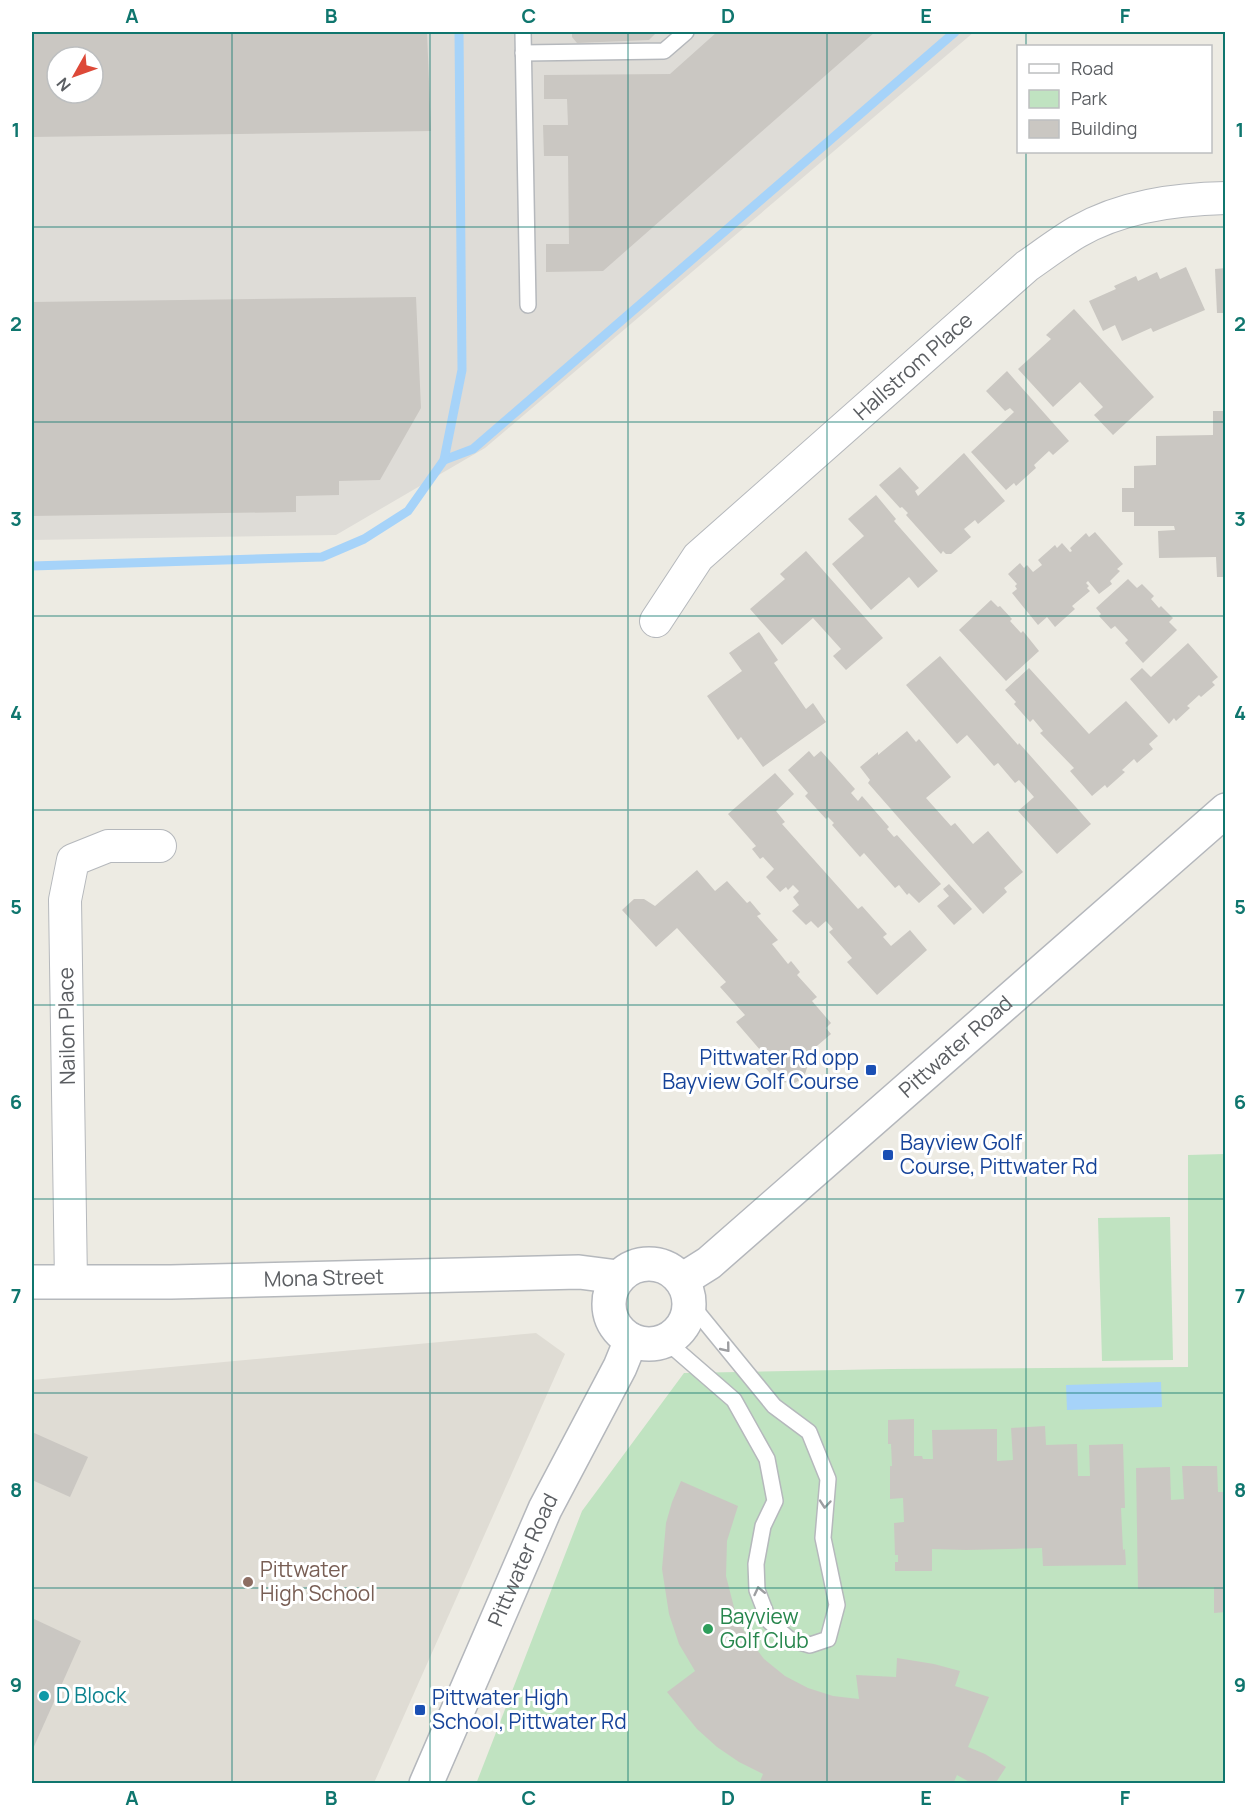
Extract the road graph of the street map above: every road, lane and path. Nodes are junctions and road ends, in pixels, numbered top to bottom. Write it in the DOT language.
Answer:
graph roads {
  1 [pos="523,32"];
  2 [pos="686,32"];
  3 [pos="524,53"];
  4 [pos="1226,198"];
  5 [pos="528,305"];
  6 [pos="656,621"];
  7 [pos="1226,810"];
  8 [pos="160,846"];
  9 [pos="618,1277"];
  10 [pos="32,1282"];
  11 [pos="71,1282"];
  12 [pos="686,1291"];
  13 [pos="631,1340"];
  14 [pos="666,1341"];
  15 [pos="426,1784"];
  1 -- 3 [label="lane"];
  2 -- 3 [label="lane"];
  3 -- 5 [label="lane"];
  4 -- 6 [label="street, Hallstrom Place"];
  7 -- 12 [label="main road, Pittwater Road"];
  8 -- 11 [label="street, Nailon Place"];
  9 -- 11 [label="main road, Mona Street"];
  9 -- 12 [label="main road"];
  9 -- 13 [label="main road"];
  10 -- 11 [label="main road, Mona Street"];
  12 -- 14 [label="main road"];
  12 -- 14 [label="lane, one-way"];
  13 -- 14 [label="main road"];
  13 -- 15 [label="main road, Pittwater Road"];
}
